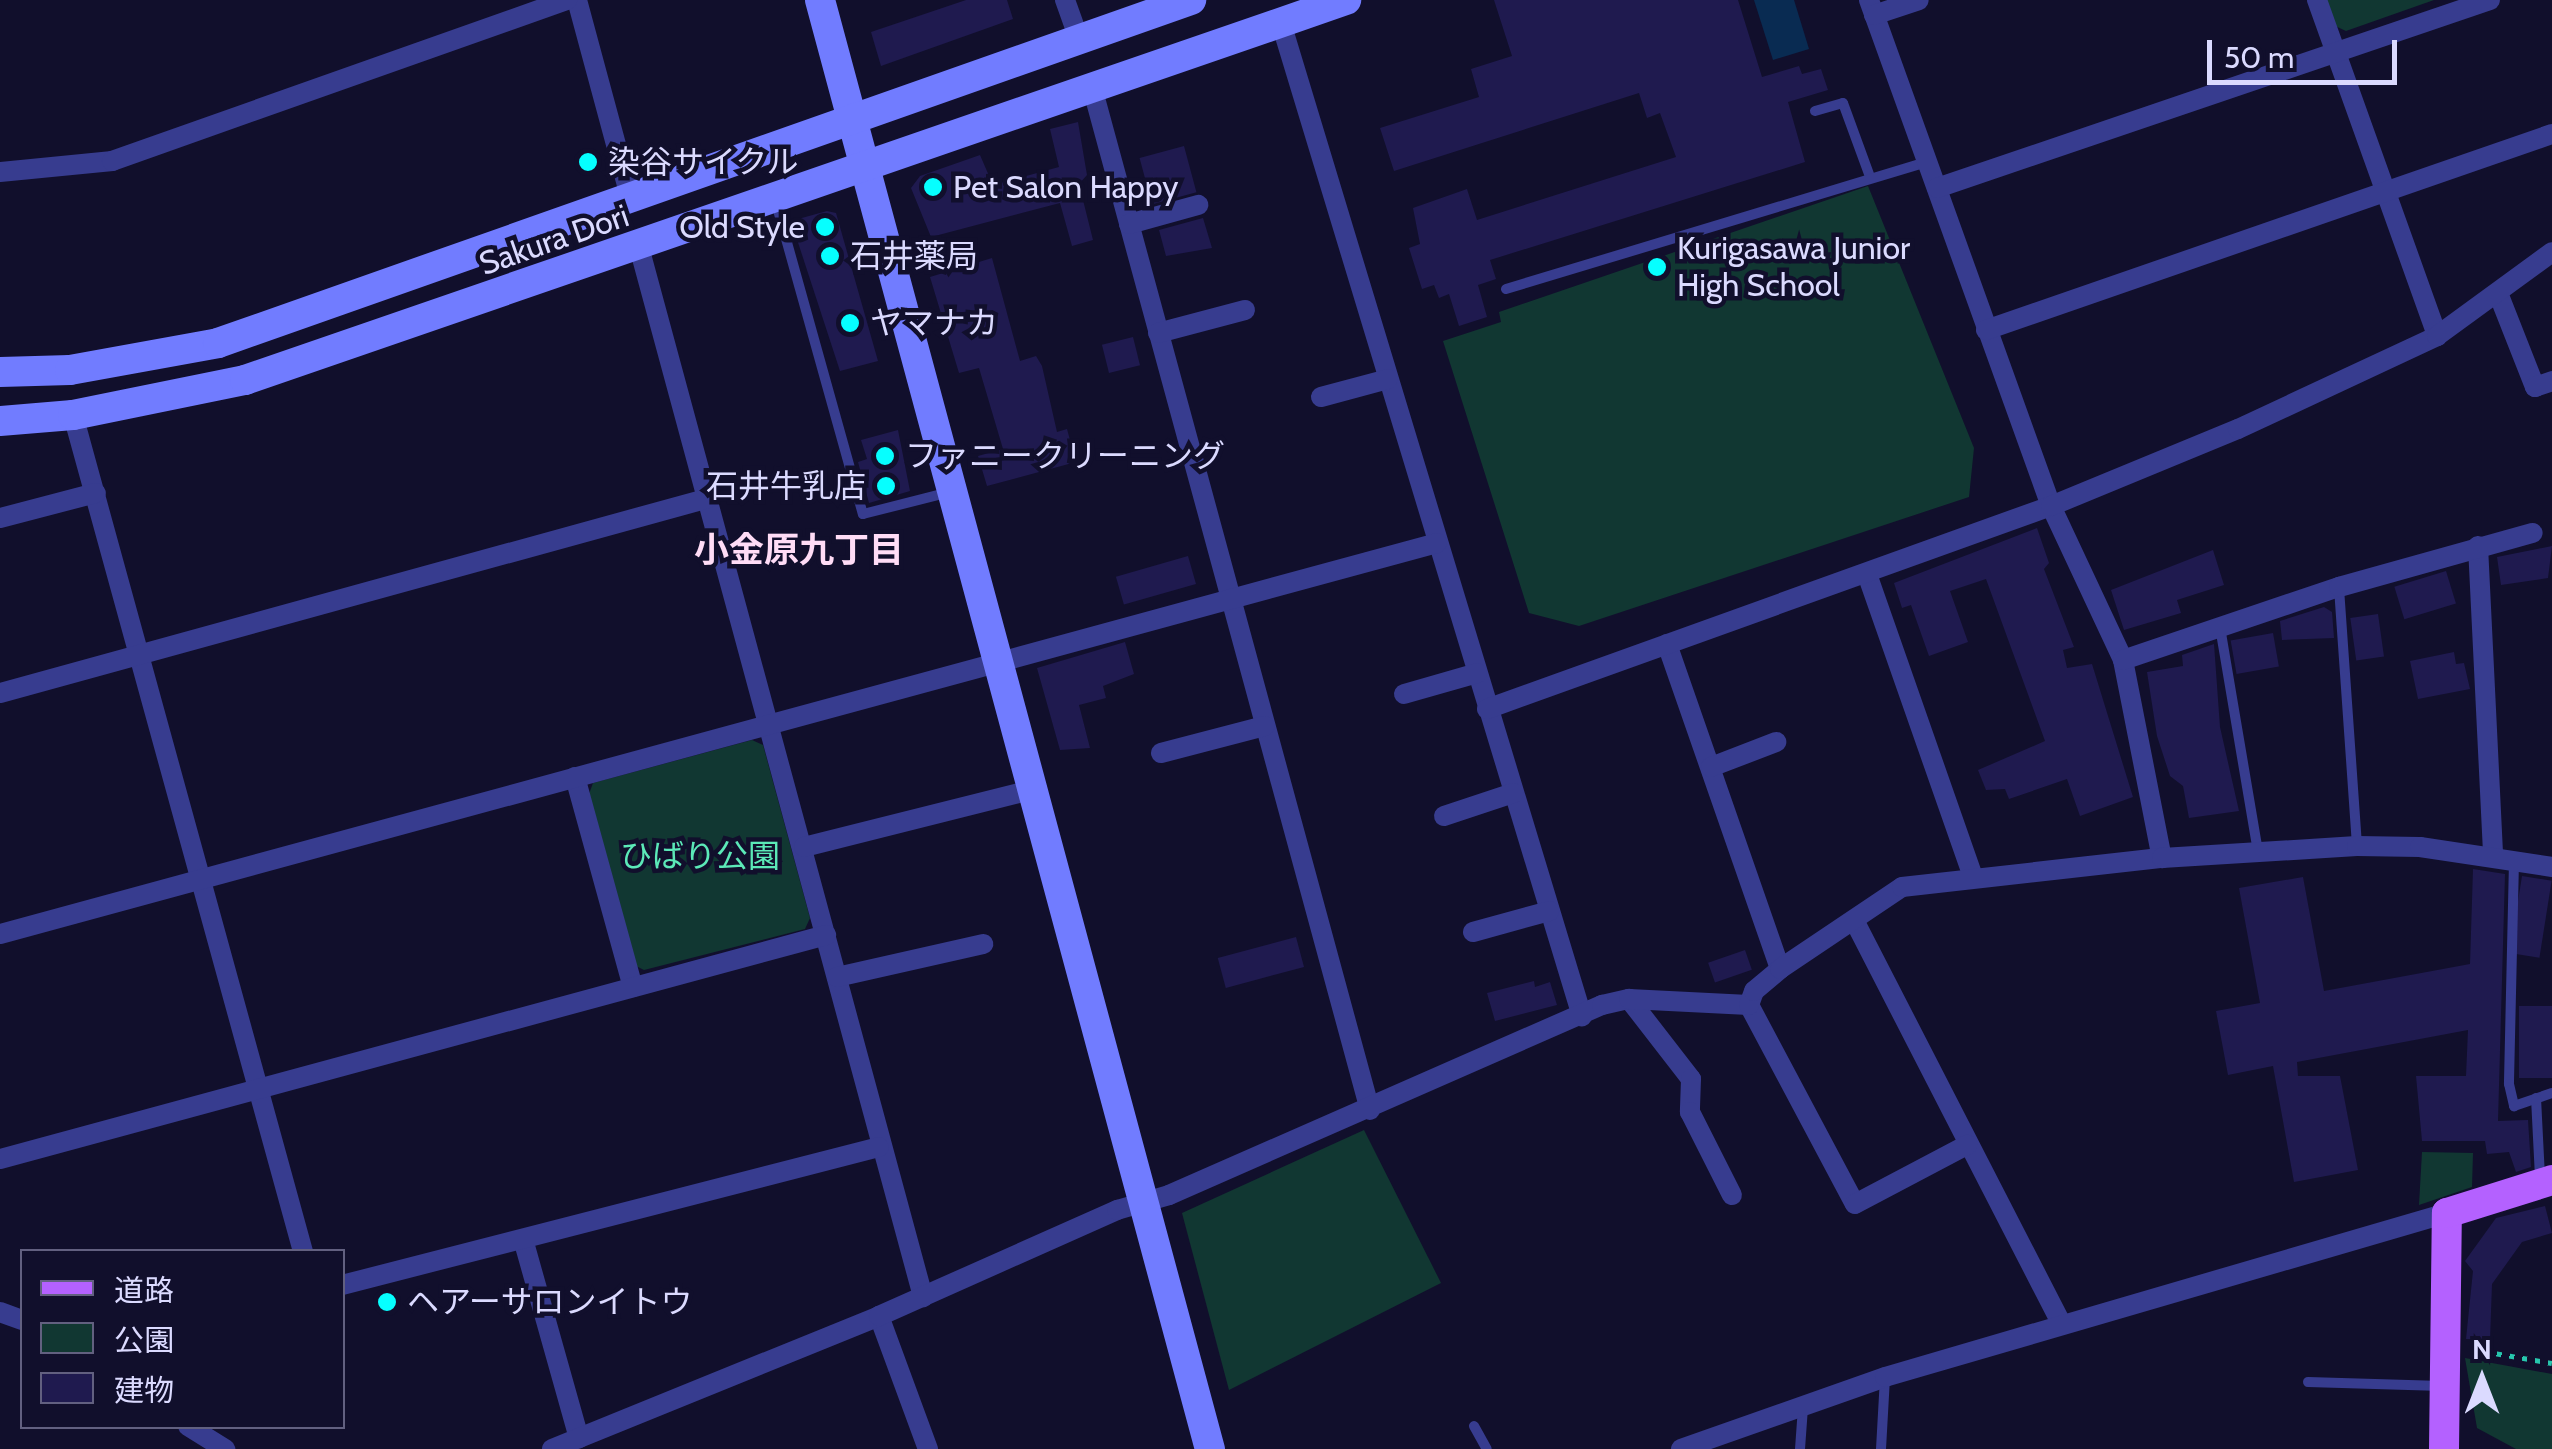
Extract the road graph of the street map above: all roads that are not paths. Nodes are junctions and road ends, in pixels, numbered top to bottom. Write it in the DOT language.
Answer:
graph roads {
  1 [pos="566,0"];
  2 [pos="576,0"];
  3 [pos="820,0"];
  4 [pos="1065,0"];
  5 [pos="1191,0"];
  6 [pos="1346,0"];
  7 [pos="1919,0"];
  8 [pos="2318,0"];
  9 [pos="2490,0"];
  10 [pos="1872,8"];
  11 [pos="1277,11"];
  12 [pos="1079,39"];
  13 [pos="2336,52"];
  14 [pos="1092,87"];
  15 [pos="1815,110"];
  16 [pos="854,118"];
  17 [pos="2552,134"];
  18 [pos="1927,162"];
  19 [pos="866,166"];
  20 [pos="0,172"];
  21 [pos="1869,174"];
  22 [pos="1937,188"];
  23 [pos="2386,193"];
  24 [pos="630,196"];
  25 [pos="775,198"];
  26 [pos="1198,205"];
  27 [pos="1130,224"];
  28 [pos="639,247"];
  29 [pos="2552,252"];
  30 [pos="1506,289"];
  31 [pos="2498,292"];
  32 [pos="1246,310"];
  33 [pos="1986,330"];
  34 [pos="1158,333"];
  35 [pos="2437,336"];
  36 [pos="70,370"];
  37 [pos="0,372"];
  38 [pos="1388,379"];
  39 [pos="2552,381"];
  40 [pos="1322,397"];
  41 [pos="72,415"];
  42 [pos="0,421"];
  43 [pos="952,491"];
  44 [pos="96,493"];
  45 [pos="709,498"];
  46 [pos="2051,506"];
  47 [pos="0,518"];
  48 [pos="2533,533"];
  49 [pos="1438,542"];
  50 [pos="2478,546"];
  51 [pos="1867,574"];
  52 [pos="2338,586"];
  53 [pos="1230,599"];
  54 [pos="2220,626"];
  55 [pos="1667,644"];
  56 [pos="141,656"];
  57 [pos="2123,660"];
  58 [pos="997,663"];
  59 [pos="1477,673"];
  60 [pos="0,693"];
  61 [pos="1404,694"];
  62 [pos="1488,709"];
  63 [pos="772,724"];
  64 [pos="1264,726"];
  65 [pos="1776,742"];
  66 [pos="1161,752"];
  67 [pos="1711,767"];
  68 [pos="575,777"];
  69 [pos="1031,790"];
  70 [pos="1513,793"];
  71 [pos="1444,816"];
  72 [pos="2357,846"];
  73 [pos="804,847"];
  74 [pos="2258,853"];
  75 [pos="2492,855"];
  76 [pos="2162,858"];
  77 [pos="2514,860"];
  78 [pos="2552,867"];
  79 [pos="1973,876"];
  80 [pos="202,878"];
  81 [pos="1549,912"];
  82 [pos="1854,922"];
  83 [pos="1473,932"];
  84 [pos="0,934"];
  85 [pos="826,935"];
  86 [pos="982,944"];
  87 [pos="1780,969"];
  88 [pos="837,977"];
  89 [pos="633,987"];
  90 [pos="1629,999"];
  91 [pos="1749,1005"];
  92 [pos="1582,1016"];
  93 [pos="258,1089"];
  94 [pos="2552,1094"];
  95 [pos="2536,1098"];
  96 [pos="1370,1110"];
  97 [pos="1967,1144"];
  98 [pos="879,1147"];
  99 [pos="0,1158"];
  100 [pos="2546,1182"];
  101 [pos="1732,1195"];
  102 [pos="1142,1202"];
  103 [pos="2447,1214"];
  104 [pos="523,1239"];
  105 [pos="302,1249"];
  106 [pos="345,1284"];
  107 [pos="923,1297"];
  108 [pos="879,1316"];
  109 [pos="2062,1324"];
  110 [pos="1885,1377"];
  111 [pos="2308,1382"];
  112 [pos="2444,1386"];
  113 [pos="1803,1406"];
  114 [pos="1474,1426"];
  115 [pos="193,1429"];
  116 [pos="579,1438"];
  117 [pos="225,1449"];
  118 [pos="552,1449"];
  119 [pos="928,1449"];
  120 [pos="1210,1449"];
  121 [pos="1486,1449"];
  122 [pos="1681,1449"];
  123 [pos="1800,1449"];
  124 [pos="1881,1449"];
  125 [pos="2444,1449"];
  1 -- 20 [label="street"];
  2 -- 24 [label="street"];
  3 -- 16 [label="street"];
  4 -- 12 [label="street"];
  5 -- 12 [label="street, Sakura Dori"];
  6 -- 11 [label="street, Sakura Dori"];
  7 -- 10 [label="street"];
  8 -- 13 [label="street"];
  9 -- 13 [label="street"];
  10 -- 18 [label="street"];
  11 -- 14 [label="street, Sakura Dori"];
  11 -- 38 [label="street"];
  12 -- 16 [label="street, Sakura Dori"];
  13 -- 22 [label="street"];
  13 -- 23 [label="street"];
  14 -- 19 [label="street, Sakura Dori"];
  14 -- 27 [label="street"];
  15 -- 21 [label="lane"];
  16 -- 19 [label="street"];
  16 -- 24 [label="street, Sakura Dori"];
  17 -- 23 [label="street"];
  18 -- 21 [label="lane"];
  18 -- 22 [label="street"];
  19 -- 25 [label="street, Sakura Dori"];
  19 -- 43 [label="street"];
  21 -- 30 [label="lane"];
  22 -- 33 [label="street"];
  23 -- 33 [label="street"];
  23 -- 35 [label="street"];
  24 -- 36 [label="street, Sakura Dori"];
  25 -- 28 [label="street, Sakura Dori"];
  25 -- 43 [label="lane"];
  26 -- 27 [label="street"];
  27 -- 34 [label="street"];
  28 -- 41 [label="street, Sakura Dori"];
  28 -- 45 [label="street"];
  29 -- 31 [label="street"];
  31 -- 35 [label="street"];
  31 -- 39 [label="street"];
  32 -- 34 [label="street"];
  33 -- 46 [label="street"];
  34 -- 53 [label="street"];
  35 -- 46 [label="street"];
  36 -- 37 [label="street, Sakura Dori"];
  36 -- 41 [label="street"];
  38 -- 40 [label="street"];
  38 -- 49 [label="street"];
  41 -- 42 [label="street, Sakura Dori"];
  41 -- 44 [label="street"];
  43 -- 58 [label="street"];
  44 -- 47 [label="street"];
  44 -- 56 [label="street"];
  45 -- 56 [label="street"];
  45 -- 63 [label="street"];
  46 -- 51 [label="street"];
  46 -- 57 [label="street"];
  48 -- 50 [label="street"];
  49 -- 53 [label="street"];
  49 -- 59 [label="street"];
  50 -- 52 [label="street"];
  50 -- 75 [label="street"];
  51 -- 55 [label="street"];
  51 -- 79 [label="street"];
  52 -- 54 [label="street"];
  52 -- 72 [label="lane"];
  53 -- 58 [label="street"];
  53 -- 64 [label="street"];
  54 -- 57 [label="street"];
  54 -- 74 [label="lane"];
  55 -- 62 [label="street"];
  55 -- 67 [label="street"];
  56 -- 60 [label="street"];
  56 -- 80 [label="street"];
  57 -- 76 [label="street"];
  58 -- 63 [label="street"];
  58 -- 69 [label="street"];
  59 -- 61 [label="street"];
  59 -- 62 [label="street"];
  62 -- 70 [label="street"];
  63 -- 68 [label="street"];
  63 -- 73 [label="street"];
  64 -- 66 [label="street"];
  64 -- 96 [label="street"];
  65 -- 67 [label="street"];
  67 -- 87 [label="street"];
  68 -- 80 [label="street"];
  68 -- 89 [label="street"];
  69 -- 73 [label="street"];
  69 -- 102 [label="street"];
  70 -- 71 [label="street"];
  70 -- 81 [label="street"];
  72 -- 74 [label="street"];
  72 -- 75 [label="street"];
  73 -- 85 [label="street"];
  74 -- 76 [label="street"];
  75 -- 77 [label="street"];
  76 -- 79 [label="street"];
  77 -- 78 [label="street"];
  77 -- 95 [label="lane"];
  79 -- 82 [label="street"];
  80 -- 84 [label="street"];
  80 -- 93 [label="street"];
  81 -- 83 [label="street"];
  81 -- 92 [label="street"];
  82 -- 87 [label="street"];
  82 -- 97 [label="street"];
  85 -- 88 [label="street"];
  85 -- 89 [label="street"];
  86 -- 88 [label="street"];
  87 -- 91 [label="street"];
  88 -- 98 [label="street"];
  89 -- 93 [label="street"];
  90 -- 91 [label="street"];
  90 -- 92 [label="street"];
  90 -- 101 [label="street"];
  91 -- 97 [label="street"];
  92 -- 96 [label="street"];
  93 -- 99 [label="street"];
  93 -- 105 [label="street"];
  94 -- 95 [label="lane"];
  95 -- 100 [label="lane"];
  96 -- 102 [label="street"];
  97 -- 109 [label="street"];
  98 -- 104 [label="street"];
  98 -- 107 [label="street"];
  100 -- 103 [label="main road"];
  102 -- 107 [label="street"];
  102 -- 120 [label="street"];
  103 -- 109 [label="street"];
  103 -- 112 [label="main road"];
  104 -- 106 [label="street"];
  104 -- 116 [label="street"];
  107 -- 108 [label="street"];
  108 -- 116 [label="street"];
  108 -- 119 [label="street"];
  109 -- 110 [label="street"];
  110 -- 113 [label="street"];
  110 -- 124 [label="lane"];
  111 -- 112 [label="lane"];
  112 -- 125 [label="main road"];
  113 -- 122 [label="street"];
  113 -- 123 [label="lane"];
  114 -- 121 [label="lane"];
  115 -- 117 [label="street"];
  116 -- 118 [label="street"];
}
